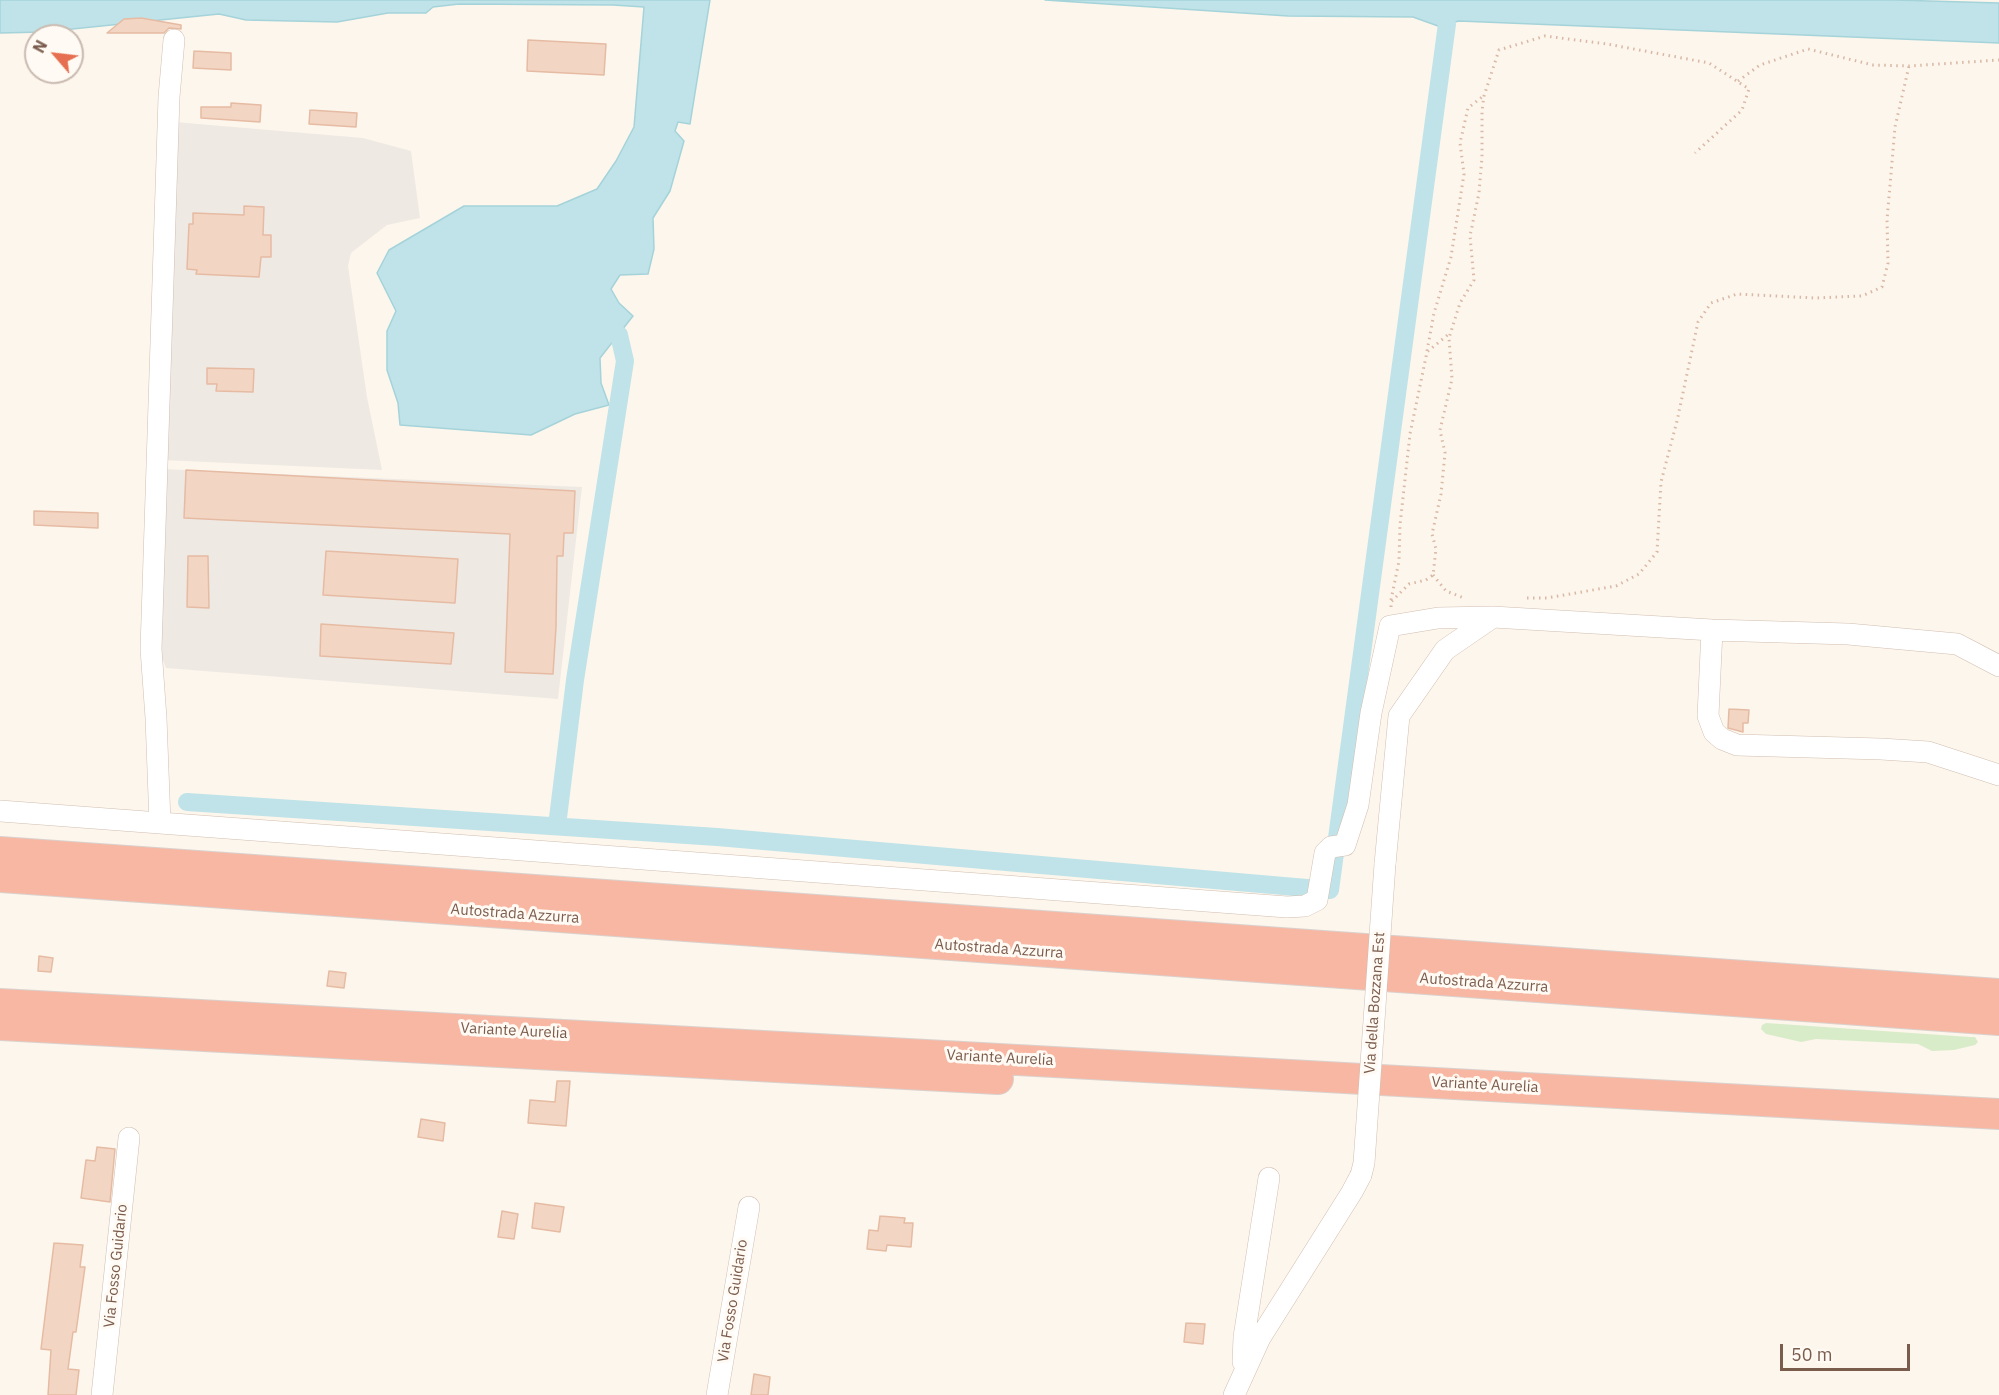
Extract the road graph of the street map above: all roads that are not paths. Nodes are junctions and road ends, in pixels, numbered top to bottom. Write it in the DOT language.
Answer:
graph roads {
  1 [pos="174,40"];
  2 [pos="1493,617"];
  3 [pos="1712,630"];
  4 [pos="1999,666"];
  5 [pos="1999,775"];
  6 [pos="0,812"];
  7 [pos="160,823"];
  8 [pos="0,852"];
  9 [pos="0,877"];
  10 [pos="1999,994"];
  11 [pos="0,1004"];
  12 [pos="1999,1020"];
  13 [pos="0,1025"];
  14 [pos="1999,1114"];
  15 [pos="1999,1133"];
  16 [pos="129,1138"];
  17 [pos="1269,1178"];
  18 [pos="748,1207"];
  19 [pos="1242,1375"];
  20 [pos="102,1395"];
  21 [pos="717,1395"];
  22 [pos="1234,1395"];
  1 -- 7 [label="street"];
  2 -- 3 [label="street"];
  2 -- 7 [label="street"];
  2 -- 19 [label="street, Via della Bozzana Est, bridge"];
  3 -- 4 [label="street"];
  3 -- 5 [label="street"];
  6 -- 7 [label="street"];
  8 -- 10 [label="highway, Autostrada Azzurra"];
  9 -- 12 [label="highway, Autostrada Azzurra"];
  11 -- 14 [label="highway, Variante Aurelia"];
  13 -- 15 [label="highway, Variante Aurelia"];
  16 -- 20 [label="street, Via Fosso Guidario"];
  17 -- 19 [label="street"];
  18 -- 21 [label="street, Via Fosso Guidario"];
  19 -- 22 [label="street, Via della Bozzana Est"];
}
